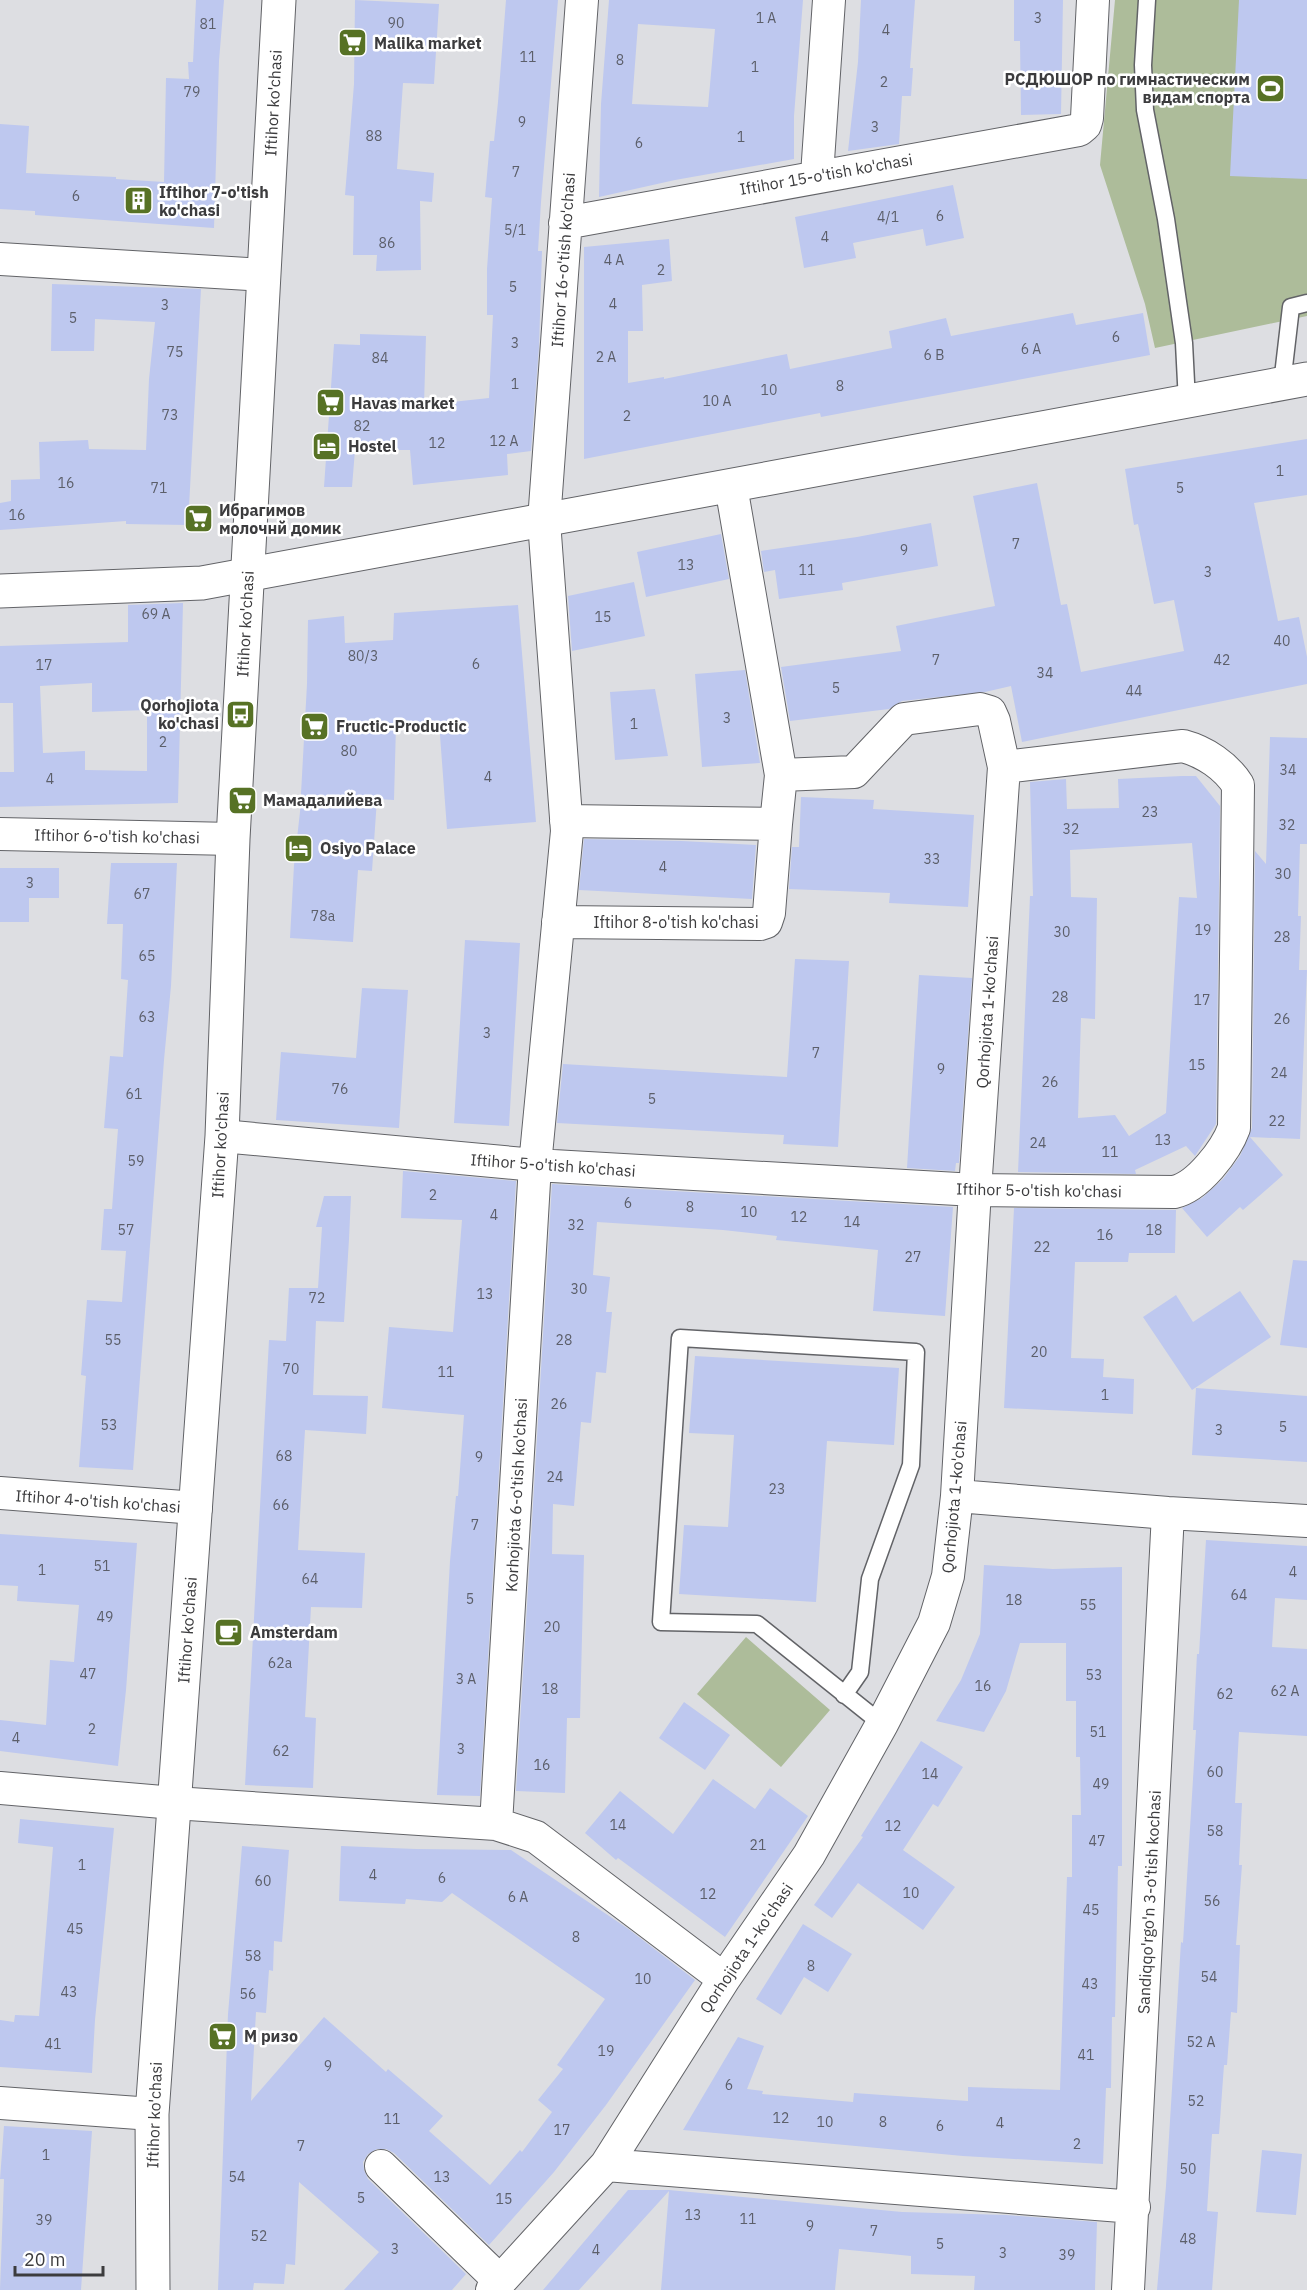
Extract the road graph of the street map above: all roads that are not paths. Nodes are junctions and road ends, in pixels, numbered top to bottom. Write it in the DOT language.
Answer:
graph roads {
  1 [pos="279,0"];
  2 [pos="582,0"];
  3 [pos="829,0"];
  4 [pos="1093,0"];
  5 [pos="1147,0"];
  6 [pos="817,175"];
  7 [pos="565,222"];
  8 [pos="0,259"];
  9 [pos="264,275"];
  10 [pos="1307,303"];
  11 [pos="1294,382"];
  12 [pos="1187,402"];
  13 [pos="732,486"];
  14 [pos="544,521"];
  15 [pos="247,575"];
  16 [pos="0,591"];
  17 [pos="1004,767"];
  18 [pos="781,775"];
  19 [pos="566,821"];
  20 [pos="776,824"];
  21 [pos="0,834"];
  22 [pos="233,839"];
  23 [pos="558,922"];
  24 [pos="222,1136"];
  25 [pos="535,1165"];
  26 [pos="975,1190"];
  27 [pos="0,1493"];
  28 [pos="957,1496"];
  29 [pos="196,1508"];
  30 [pos="1168,1513"];
  31 [pos="1307,1521"];
  32 [pos="844,1695"];
  33 [pos="882,1724"];
  34 [pos="0,1788"];
  35 [pos="174,1803"];
  36 [pos="496,1824"];
  37 [pos="724,1979"];
  38 [pos="0,2103"];
  39 [pos="152,2114"];
  40 [pos="606,2165"];
  41 [pos="381,2166"];
  42 [pos="1134,2207"];
  43 [pos="496,2285"];
  44 [pos="153,2290"];
  45 [pos="1128,2290"];
  1 -- 9 [label="main road, Iftihor ko'chasi"];
  2 -- 7 [label="street, Iftihor 16-o'tish ko'chasi"];
  3 -- 6 [label="street"];
  4 -- 6 [label="street, Iftihor 15-o'tish ko'chasi"];
  5 -- 12 [label="lane"];
  6 -- 7 [label="street, Iftihor 15-o'tish ko'chasi"];
  7 -- 14 [label="street, Iftihor 16-o'tish ko'chasi"];
  8 -- 9 [label="street"];
  9 -- 15 [label="main road, Iftihor ko'chasi"];
  10 -- 11 [label="lane"];
  11 -- 12 [label="main road"];
  12 -- 13 [label="main road"];
  13 -- 14 [label="main road"];
  13 -- 18 [label="street, Iftihor 8-o'tish ko'chasi"];
  14 -- 15 [label="main road"];
  14 -- 19 [label="street"];
  15 -- 16 [label="main road"];
  15 -- 22 [label="main road, Iftihor ko'chasi"];
  17 -- 18 [label="street, Qorhojiota 1-ko'chasi"];
  17 -- 26 [label="street, Qorhojiota 1-ko'chasi"];
  17 -- 26 [label="street, Iftihor 5-o'tish ko'chasi"];
  18 -- 20 [label="street, Iftihor 8-o'tish ko'chasi"];
  19 -- 20 [label="street"];
  19 -- 23 [label="street"];
  20 -- 23 [label="street, Iftihor 8-o'tish ko'chasi"];
  21 -- 22 [label="street, Iftihor 6-o'tish ko'chasi"];
  22 -- 24 [label="main road, Iftihor ko'chasi"];
  23 -- 25 [label="street"];
  24 -- 25 [label="street, Iftihor 5-o'tish ko'chasi"];
  24 -- 29 [label="main road, Iftihor ko'chasi"];
  25 -- 26 [label="street, Iftihor 5-o'tish ko'chasi"];
  25 -- 36 [label="street, Korhojiota 6-o'tish ko'chasi"];
  26 -- 28 [label="street, Qorhojiota 1-ko'chasi"];
  27 -- 29 [label="street, Iftihor 4-o'tish ko'chasi"];
  28 -- 30 [label="street"];
  28 -- 33 [label="street, Qorhojiota 1-ko'chasi"];
  29 -- 35 [label="main road, Iftihor ko'chasi"];
  30 -- 31 [label="street"];
  30 -- 42 [label="street, Sandiqqo'rgo'n 3-o'tish kochasi"];
  32 -- 32 [label="lane"];
  32 -- 33 [label="lane"];
  33 -- 37 [label="street, Qorhojiota 1-ko'chasi"];
  34 -- 35 [label="street"];
  35 -- 36 [label="street"];
  35 -- 39 [label="main road, Iftihor ko'chasi"];
  36 -- 37 [label="street"];
  37 -- 40 [label="street, Qorhojiota 1-ko'chasi"];
  38 -- 39 [label="street"];
  39 -- 44 [label="main road, Iftihor ko'chasi"];
  40 -- 42 [label="street"];
  40 -- 43 [label="street, Qorhojiota 1-ko'chasi"];
  41 -- 43 [label="street"];
  42 -- 45 [label="street, Sandiqqo'rgo'n 3-o'tish kochasi"];
}
